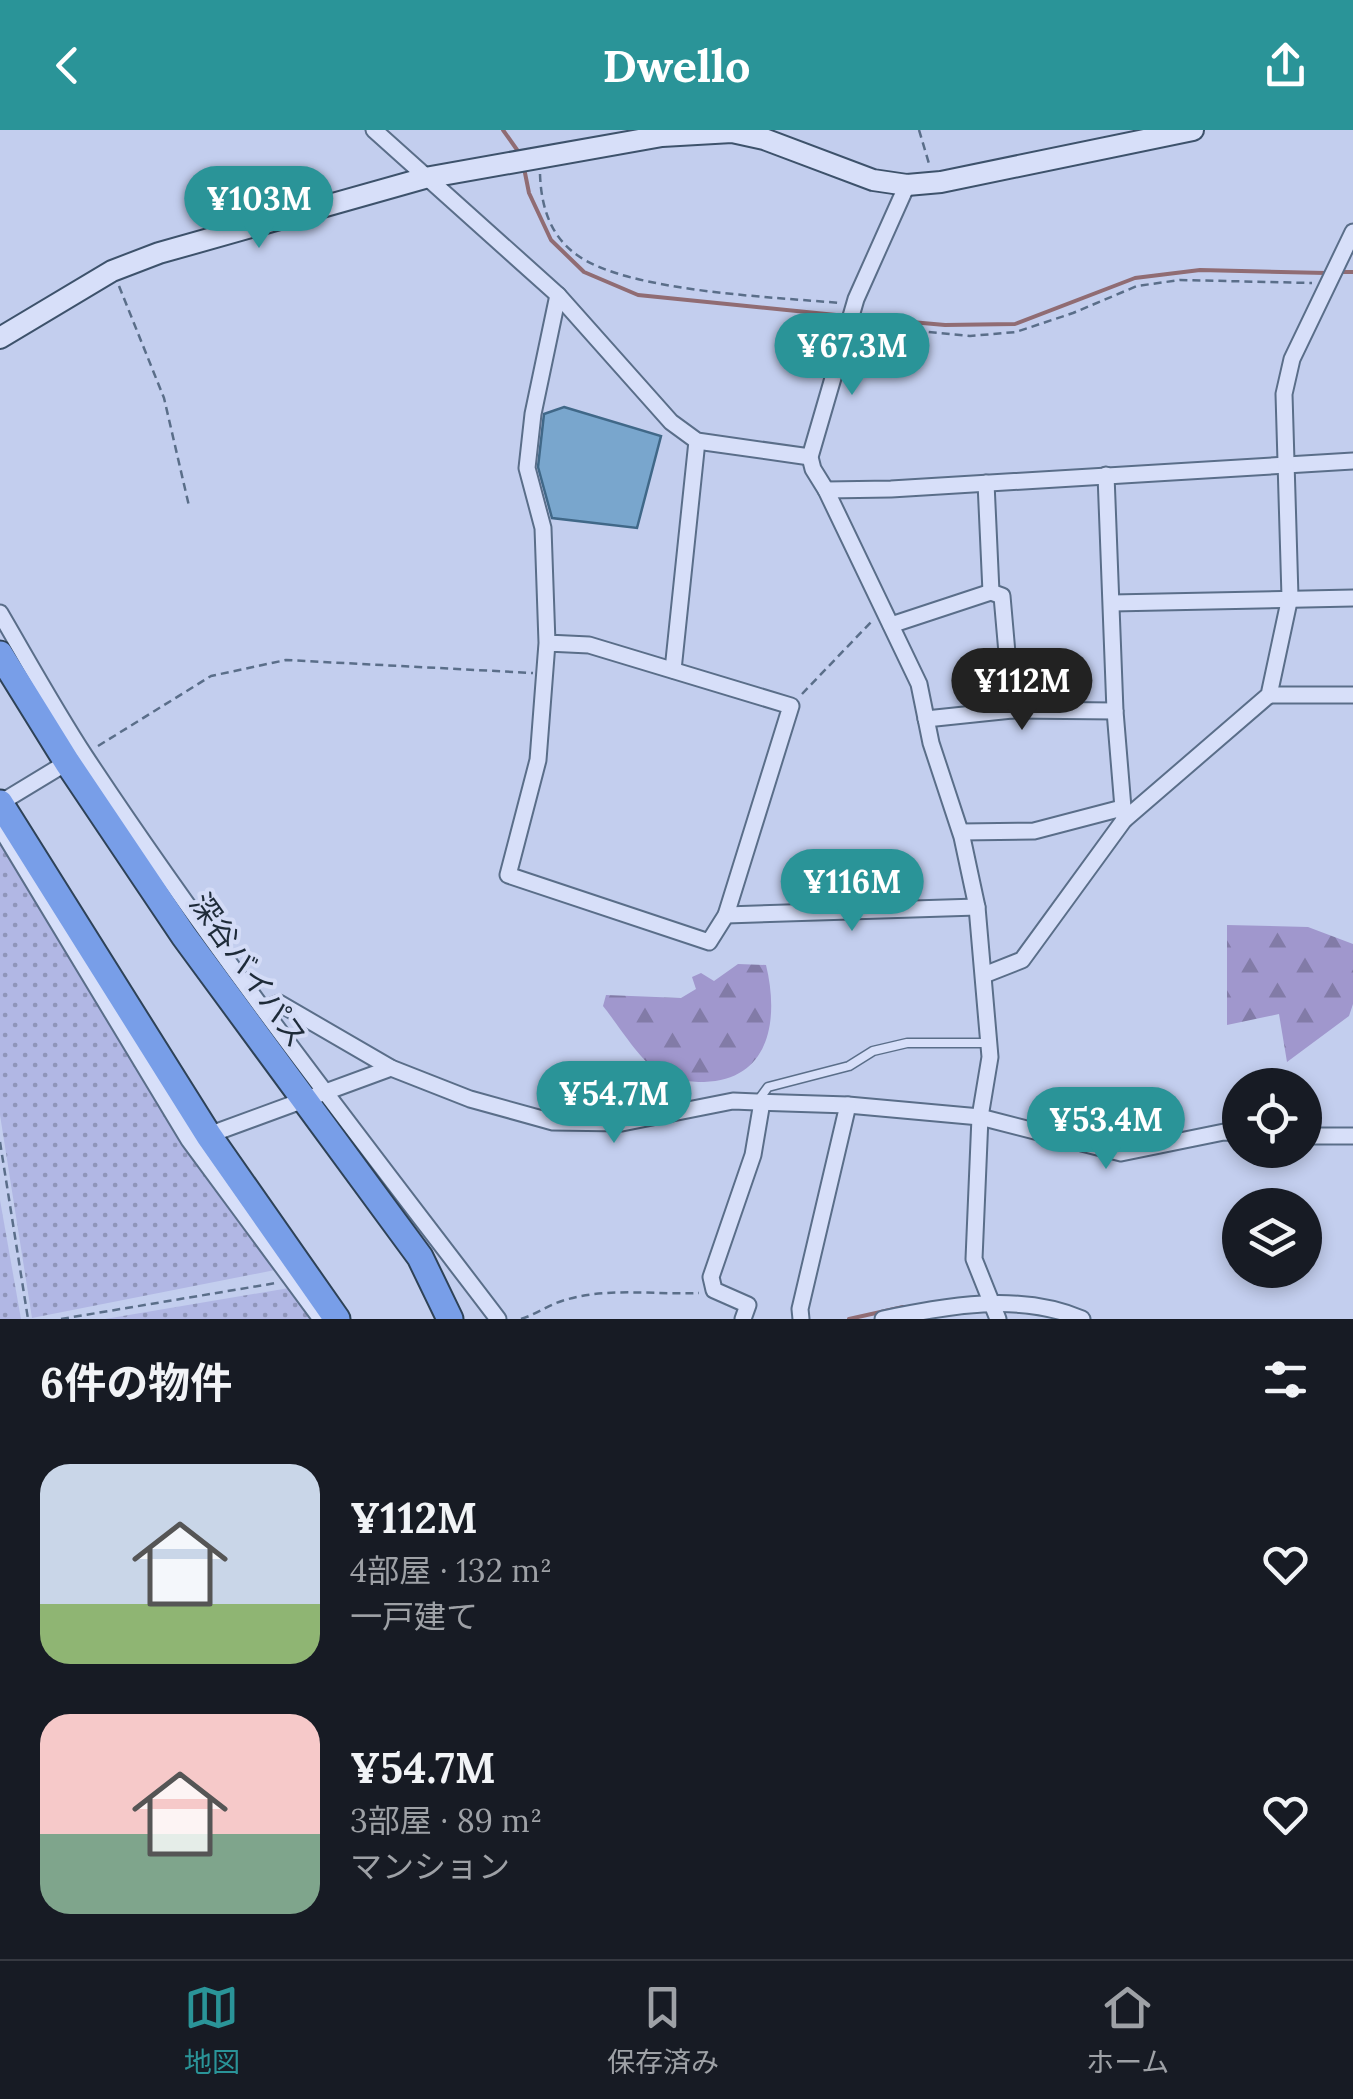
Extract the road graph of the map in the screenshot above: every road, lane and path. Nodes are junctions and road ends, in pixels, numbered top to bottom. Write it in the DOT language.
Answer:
graph roads {
  1 [pos="374,130"];
  2 [pos="919,130"];
  3 [pos="1194,130"];
  4 [pos="762,135"];
  5 [pos="1135,136"];
  6 [pos="528,160"];
  7 [pos="425,178"];
  8 [pos="933,183"];
  9 [pos="907,185"];
  10 [pos="1353,232"];
  11 [pos="112,271"];
  12 [pos="1330,282"];
  13 [pos="558,295"];
  14 [pos="854,306"];
  15 [pos="850,325"];
  16 [pos="0,338"];
  17 [pos="697,441"];
  18 [pos="810,457"];
  19 [pos="1353,461"];
  20 [pos="1286,465"];
  21 [pos="1106,475"];
  22 [pos="986,483"];
  23 [pos="826,490"];
  24 [pos="190,506"];
  25 [pos="991,592"];
  26 [pos="1290,597"];
  27 [pos="1353,598"];
  28 [pos="1112,603"];
  29 [pos="0,613"];
  30 [pos="888,618"];
  31 [pos="547,643"];
  32 [pos="0,654"];
  33 [pos="673,670"];
  34 [pos="544,673"];
  35 [pos="1270,695"];
  36 [pos="1353,695"];
  37 [pos="791,706"];
  38 [pos="1012,710"];
  39 [pos="1115,711"];
  40 [pos="926,719"];
  41 [pos="75,758"];
  42 [pos="0,803"];
  43 [pos="1123,814"];
  44 [pos="0,827"];
  45 [pos="961,832"];
  46 [pos="977,908"];
  47 [pos="726,915"];
  48 [pos="984,975"];
  49 [pos="264,1009"];
  50 [pos="989,1042"];
  51 [pos="391,1068"];
  52 [pos="314,1096"];
  53 [pos="760,1102"];
  54 [pos="848,1105"];
  55 [pos="980,1117"];
  56 [pos="1222,1132"];
  57 [pos="1322,1136"];
  58 [pos="1353,1136"];
  59 [pos="199,1138"];
  60 [pos="0,1142"];
  61 [pos="292,1280"];
  62 [pos="718,1292"];
  63 [pos="995,1311"];
  64 [pos="28,1319"];
  65 [pos="61,1319"];
  66 [pos="321,1319"];
  67 [pos="337,1319"];
  68 [pos="450,1319"];
  69 [pos="498,1319"];
  70 [pos="521,1319"];
  71 [pos="743,1319"];
  72 [pos="801,1319"];
  73 [pos="884,1319"];
  74 [pos="1082,1319"];
  1 -- 7 [label="street"];
  2 -- 8 [label="path"];
  3 -- 5 [label="main road"];
  4 -- 6 [label="main road"];
  4 -- 9 [label="main road"];
  5 -- 8 [label="main road"];
  6 -- 7 [label="main road"];
  6 -- 14 [label="path"];
  7 -- 11 [label="main road"];
  7 -- 13 [label="street"];
  8 -- 9 [label="main road"];
  9 -- 14 [label="street"];
  10 -- 12 [label="street"];
  11 -- 16 [label="main road"];
  11 -- 24 [label="path"];
  12 -- 15 [label="path"];
  12 -- 20 [label="street"];
  13 -- 17 [label="street"];
  13 -- 31 [label="street"];
  14 -- 15 [label="street"];
  15 -- 18 [label="street"];
  17 -- 18 [label="street"];
  17 -- 33 [label="street"];
  18 -- 23 [label="street"];
  19 -- 20 [label="street"];
  20 -- 21 [label="street"];
  20 -- 26 [label="street"];
  21 -- 22 [label="street"];
  21 -- 28 [label="street"];
  22 -- 23 [label="street"];
  22 -- 25 [label="street"];
  23 -- 30 [label="street"];
  25 -- 30 [label="street"];
  25 -- 38 [label="street"];
  26 -- 27 [label="street"];
  26 -- 28 [label="street"];
  26 -- 35 [label="street"];
  28 -- 39 [label="street"];
  29 -- 41 [label="street"];
  30 -- 37 [label="path"];
  30 -- 40 [label="street"];
  31 -- 33 [label="street"];
  31 -- 34 [label="street"];
  32 -- 41 [label="highway, 深谷バイパス"];
  33 -- 37 [label="street"];
  34 -- 41 [label="path"];
  34 -- 47 [label="street"];
  35 -- 36 [label="street"];
  35 -- 43 [label="street"];
  37 -- 47 [label="street"];
  38 -- 39 [label="street"];
  38 -- 40 [label="street"];
  39 -- 43 [label="street"];
  40 -- 45 [label="street"];
  41 -- 42 [label="street"];
  41 -- 49 [label="street"];
  41 -- 52 [label="highway, 深谷バイパス"];
  42 -- 59 [label="highway"];
  43 -- 45 [label="street"];
  43 -- 48 [label="street"];
  44 -- 59 [label="street"];
  45 -- 46 [label="street"];
  46 -- 47 [label="street"];
  46 -- 48 [label="street"];
  48 -- 50 [label="street"];
  49 -- 51 [label="street"];
  49 -- 52 [label="street"];
  50 -- 53 [label="lane"];
  50 -- 55 [label="street"];
  51 -- 52 [label="street"];
  51 -- 53 [label="street"];
  52 -- 59 [label="street"];
  52 -- 68 [label="highway, 深谷バイパス"];
  52 -- 69 [label="street"];
  53 -- 54 [label="street"];
  53 -- 62 [label="street"];
  54 -- 55 [label="street"];
  54 -- 72 [label="street"];
  55 -- 56 [label="street"];
  55 -- 63 [label="street"];
  57 -- 58 [label="street"];
  59 -- 61 [label="street"];
  59 -- 67 [label="highway"];
  60 -- 64 [label="path"];
  61 -- 65 [label="path"];
  61 -- 66 [label="street"];
  62 -- 70 [label="path"];
  62 -- 71 [label="street"];
  63 -- 73 [label="street"];
  63 -- 74 [label="street"];
}
